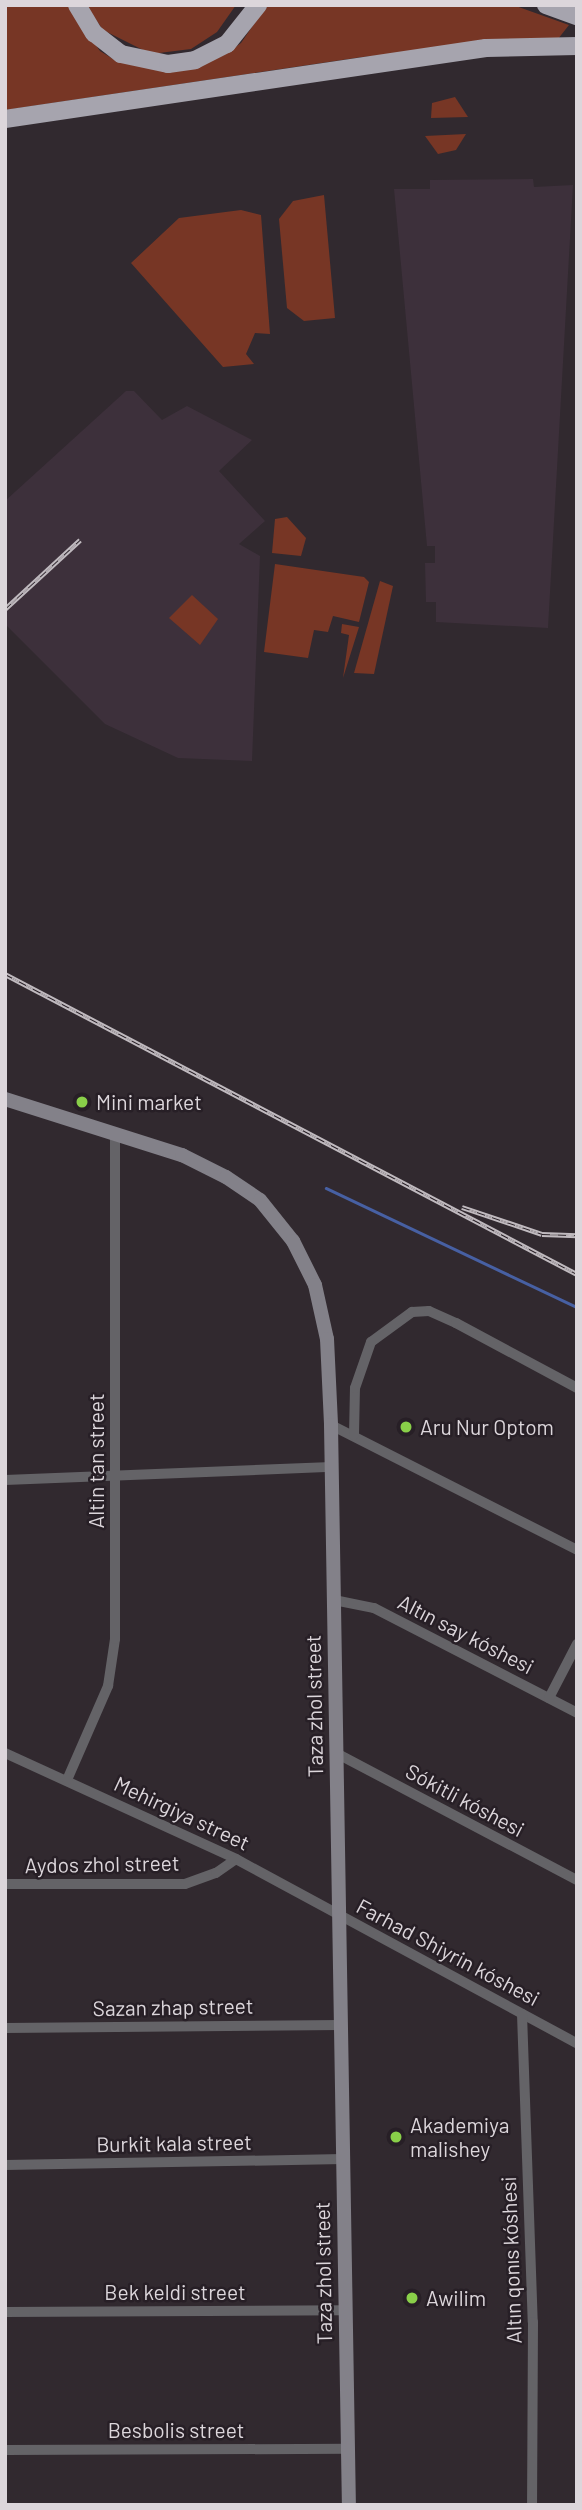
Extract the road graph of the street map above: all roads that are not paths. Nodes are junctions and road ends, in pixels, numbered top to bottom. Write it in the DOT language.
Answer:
graph roads {
  1 [pos="76,5"];
  2 [pos="258,5"];
  3 [pos="546,5"];
  4 [pos="577,16"];
  5 [pos="577,46"];
  6 [pos="5,119"];
  7 [pos="5,1099"];
  8 [pos="116,1133"];
  9 [pos="577,1388"];
  10 [pos="331,1425"];
  11 [pos="354,1436"];
  12 [pos="332,1467"];
  13 [pos="117,1478"];
  14 [pos="5,1480"];
  15 [pos="577,1550"];
  16 [pos="334,1600"];
  17 [pos="577,1644"];
  18 [pos="549,1698"];
  19 [pos="577,1713"];
  20 [pos="5,1753"];
  21 [pos="336,1754"];
  22 [pos="67,1780"];
  23 [pos="236,1859"];
  24 [pos="577,1880"];
  25 [pos="5,1884"];
  26 [pos="338,1915"];
  27 [pos="523,2014"];
  28 [pos="341,2025"];
  29 [pos="5,2028"];
  30 [pos="577,2043"];
  31 [pos="343,2159"];
  32 [pos="5,2165"];
  33 [pos="345,2310"];
  34 [pos="5,2312"];
  35 [pos="348,2449"];
  36 [pos="5,2450"];
  37 [pos="349,2505"];
  38 [pos="532,2505"];
  1 -- 2 [label="highway"];
  3 -- 4 [label="highway"];
  5 -- 6 [label="highway"];
  7 -- 8 [label="main road, Taza zhol street"];
  8 -- 10 [label="main road, Taza zhol street"];
  8 -- 13 [label="street, Altin tan street"];
  9 -- 11 [label="street"];
  10 -- 11 [label="street"];
  10 -- 12 [label="main road, Taza zhol street"];
  11 -- 15 [label="street"];
  12 -- 13 [label="street"];
  12 -- 16 [label="main road, Taza zhol street"];
  13 -- 14 [label="street"];
  13 -- 22 [label="street, Altin tan street"];
  16 -- 18 [label="street, Altın say kóshesi"];
  16 -- 21 [label="main road, Taza zhol street"];
  17 -- 18 [label="street"];
  18 -- 19 [label="street, Altın say kóshesi"];
  20 -- 22 [label="street, Mehirgiya street"];
  21 -- 24 [label="street, Sókitli kóshesi"];
  21 -- 26 [label="main road, Taza zhol street"];
  22 -- 23 [label="street, Mehirgiya street"];
  23 -- 25 [label="street, Aydos zhol street"];
  23 -- 26 [label="street, Mehirgiya street"];
  26 -- 27 [label="street, Farhad Shiyrin kóshesi"];
  26 -- 28 [label="main road, Taza zhol street"];
  27 -- 30 [label="street, Farhad Shiyrin kóshesi"];
  27 -- 38 [label="street, Altın qonıs kóshesi"];
  28 -- 29 [label="street, Sazan zhap street"];
  28 -- 31 [label="main road, Taza zhol street"];
  31 -- 32 [label="street, Burkit kala street"];
  31 -- 33 [label="main road, Taza zhol street"];
  33 -- 34 [label="street, Bek keldi street"];
  33 -- 35 [label="main road, Taza zhol street"];
  35 -- 36 [label="street, Besbolis street"];
  35 -- 37 [label="main road, Taza zhol street"];
}
